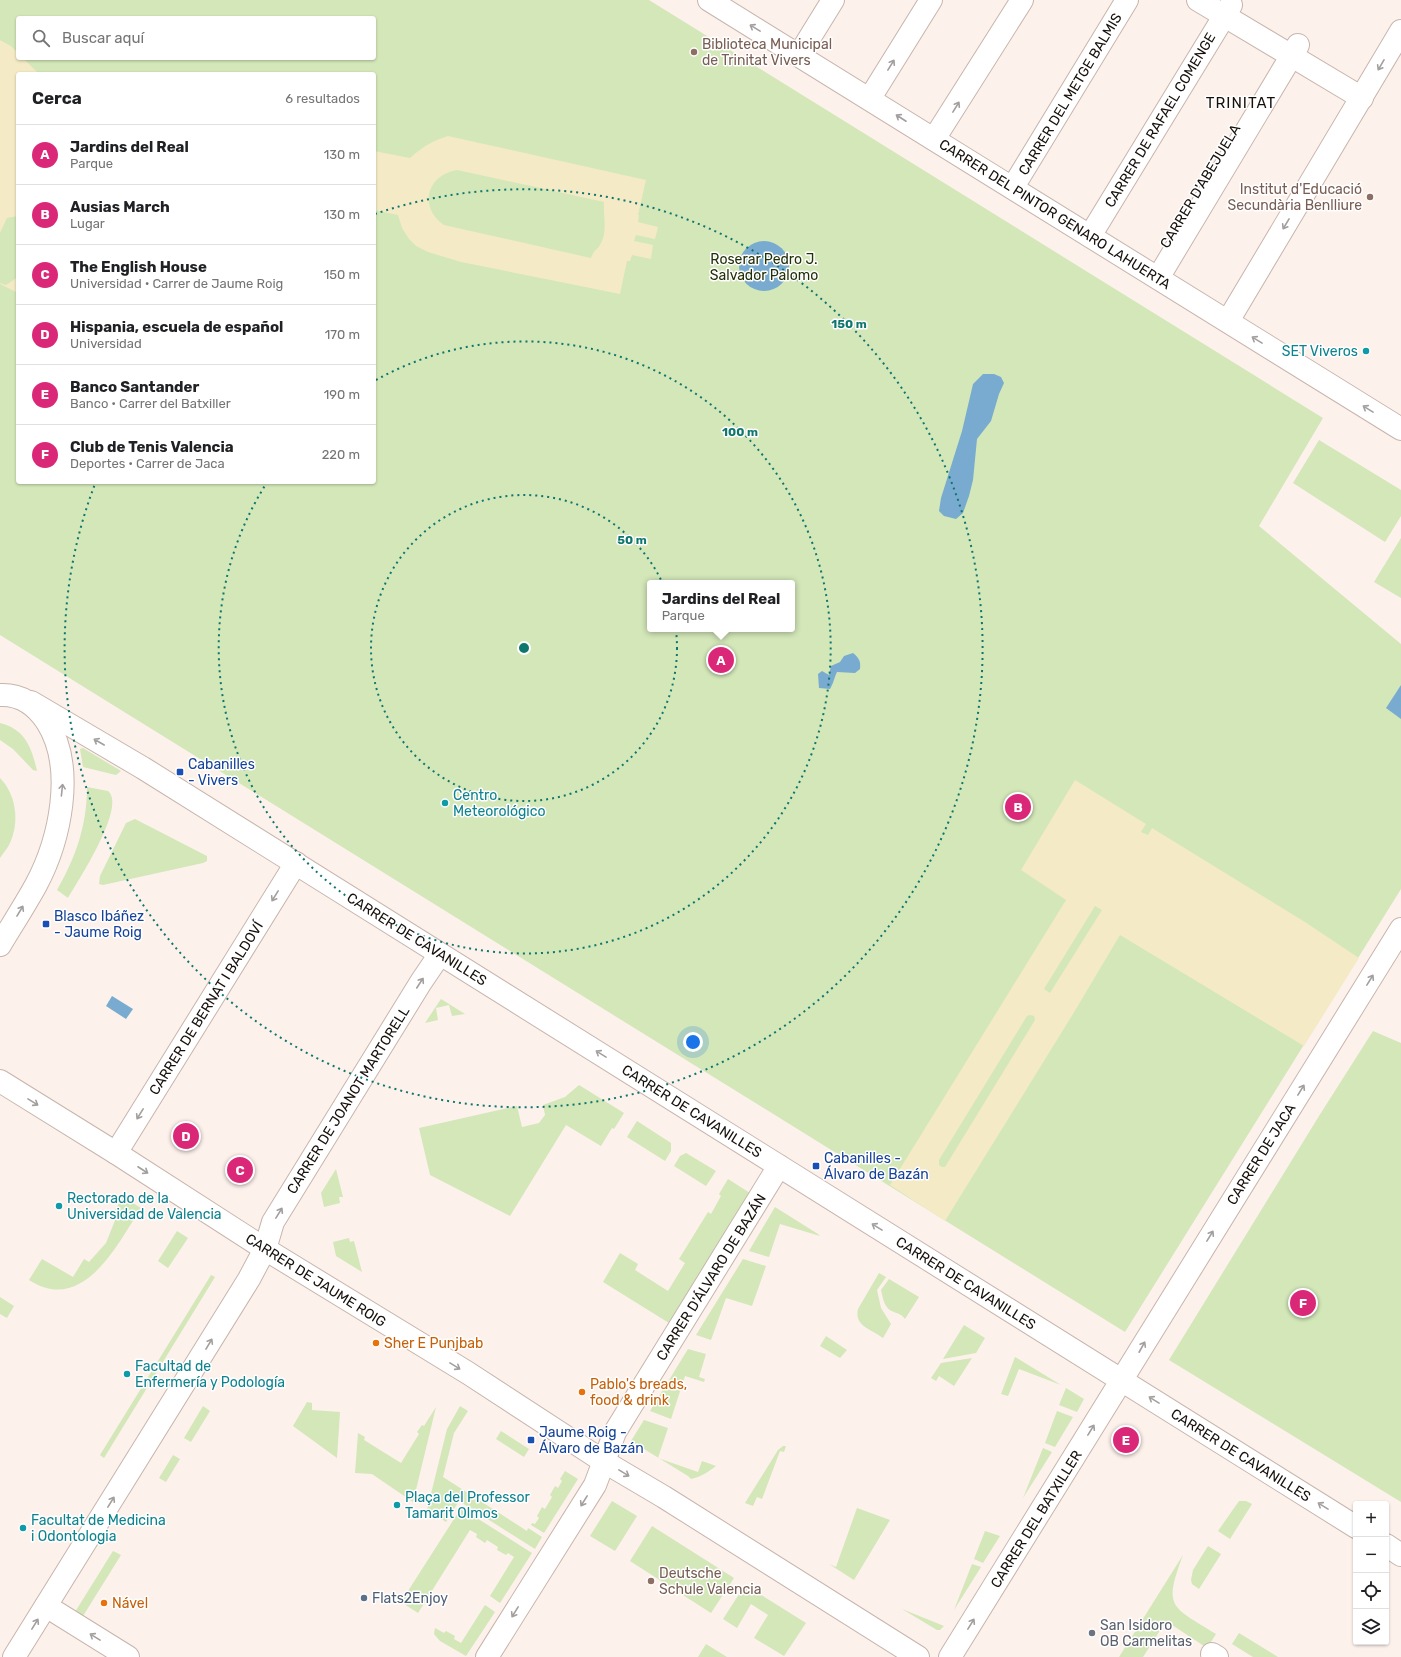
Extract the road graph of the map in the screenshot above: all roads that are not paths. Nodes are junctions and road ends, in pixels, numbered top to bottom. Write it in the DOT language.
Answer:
graph roads {
  1 [pos="710,0"];
  2 [pos="833,0"];
  3 [pos="931,0"];
  4 [pos="1022,0"];
  5 [pos="1127,0"];
  6 [pos="1218,5"];
  7 [pos="1401,31"];
  8 [pos="1290,48"];
  9 [pos="799,55"];
  10 [pos="1365,92"];
  11 [pos="870,98"];
  12 [pos="934,139"];
  13 [pos="1013,187"];
  14 [pos="1084,232"];
  15 [pos="1153,275"];
  16 [pos="1228,321"];
  17 [pos="1401,429"];
  18 [pos="0,684"];
  19 [pos="0,695"];
  20 [pos="25,699"];
  21 [pos="296,863"];
  22 [pos="1401,930"];
  23 [pos="0,945"];
  24 [pos="440,954"];
  25 [pos="0,1081"];
  26 [pos="116,1153"];
  27 [pos="779,1166"];
  28 [pos="265,1249"];
  29 [pos="1122,1380"];
  30 [pos="603,1461"];
  31 [pos="1353,1525"];
  32 [pos="1389,1547"];
  33 [pos="1401,1555"];
  34 [pos="46,1606"];
  35 [pos="14,1657"];
  36 [pos="128,1657"];
  37 [pos="487,1657"];
  38 [pos="918,1657"];
  39 [pos="950,1657"];
  9 -- 1 [label="street, CARRER DEL PINTOR GENARO LAHUERTA, one-way"];
  2 -- 9 [label="street"];
  11 -- 3 [label="street, one-way"];
  12 -- 4 [label="street, one-way"];
  5 -- 13 [label="street, CARRER DEL METGE BALMIS"];
  6 -- 8 [label="street"];
  6 -- 14 [label="street, CARRER DE RAFAEL COMENGE"];
  7 -- 10 [label="street, one-way"];
  8 -- 10 [label="street"];
  8 -- 15 [label="street, CARRER D'ABEJUELA"];
  9 -- 11 [label="street, CARRER DEL PINTOR GENARO LAHUERTA"];
  10 -- 16 [label="street, one-way"];
  12 -- 11 [label="street, CARRER DEL PINTOR GENARO LAHUERTA, one-way"];
  12 -- 13 [label="street, CARRER DEL PINTOR GENARO LAHUERTA"];
  13 -- 14 [label="street, CARRER DEL PINTOR GENARO LAHUERTA"];
  14 -- 15 [label="street, CARRER DEL PINTOR GENARO LAHUERTA"];
  15 -- 16 [label="street, CARRER DEL PINTOR GENARO LAHUERTA"];
  17 -- 16 [label="street, CARRER DEL PINTOR GENARO LAHUERTA, one-way"];
  18 -- 20 [label="street"];
  19 -- 20 [label="street"];
  21 -- 20 [label="street, CARRER DE CAVANILLES, one-way"];
  23 -- 20 [label="street, one-way"];
  21 -- 24 [label="street, CARRER DE CAVANILLES"];
  21 -- 26 [label="street, CARRER DE BERNAT I BALDOVÍ, one-way"];
  29 -- 22 [label="street, CARRER DE JACA, one-way"];
  27 -- 24 [label="street, CARRER DE CAVANILLES, one-way"];
  28 -- 24 [label="street, CARRER DE JOANOT MARTORELL, one-way"];
  25 -- 26 [label="street, CARRER DE JAUME ROIG, one-way"];
  26 -- 28 [label="street, CARRER DE JAUME ROIG, one-way"];
  29 -- 27 [label="street, CARRER DE CAVANILLES, one-way"];
  27 -- 30 [label="street, CARRER D'ÁLVARO DE BAZÁN"];
  28 -- 30 [label="street, CARRER DE JAUME ROIG, one-way"];
  34 -- 28 [label="street, CARRER DE JOANOT MARTORELL, one-way"];
  31 -- 29 [label="street, CARRER DE CAVANILLES, one-way"];
  39 -- 29 [label="street, CARRER DEL BATXILLER, one-way"];
  30 -- 37 [label="street, CARRER D'ÁLVARO DE BAZÁN, one-way"];
  30 -- 38 [label="street, CARRER DE JAUME ROIG, one-way"];
  32 -- 33 [label="street"];
  35 -- 34 [label="street, CARRER DE JOANOT MARTORELL, one-way"];
  36 -- 34 [label="street, one-way"];
}
